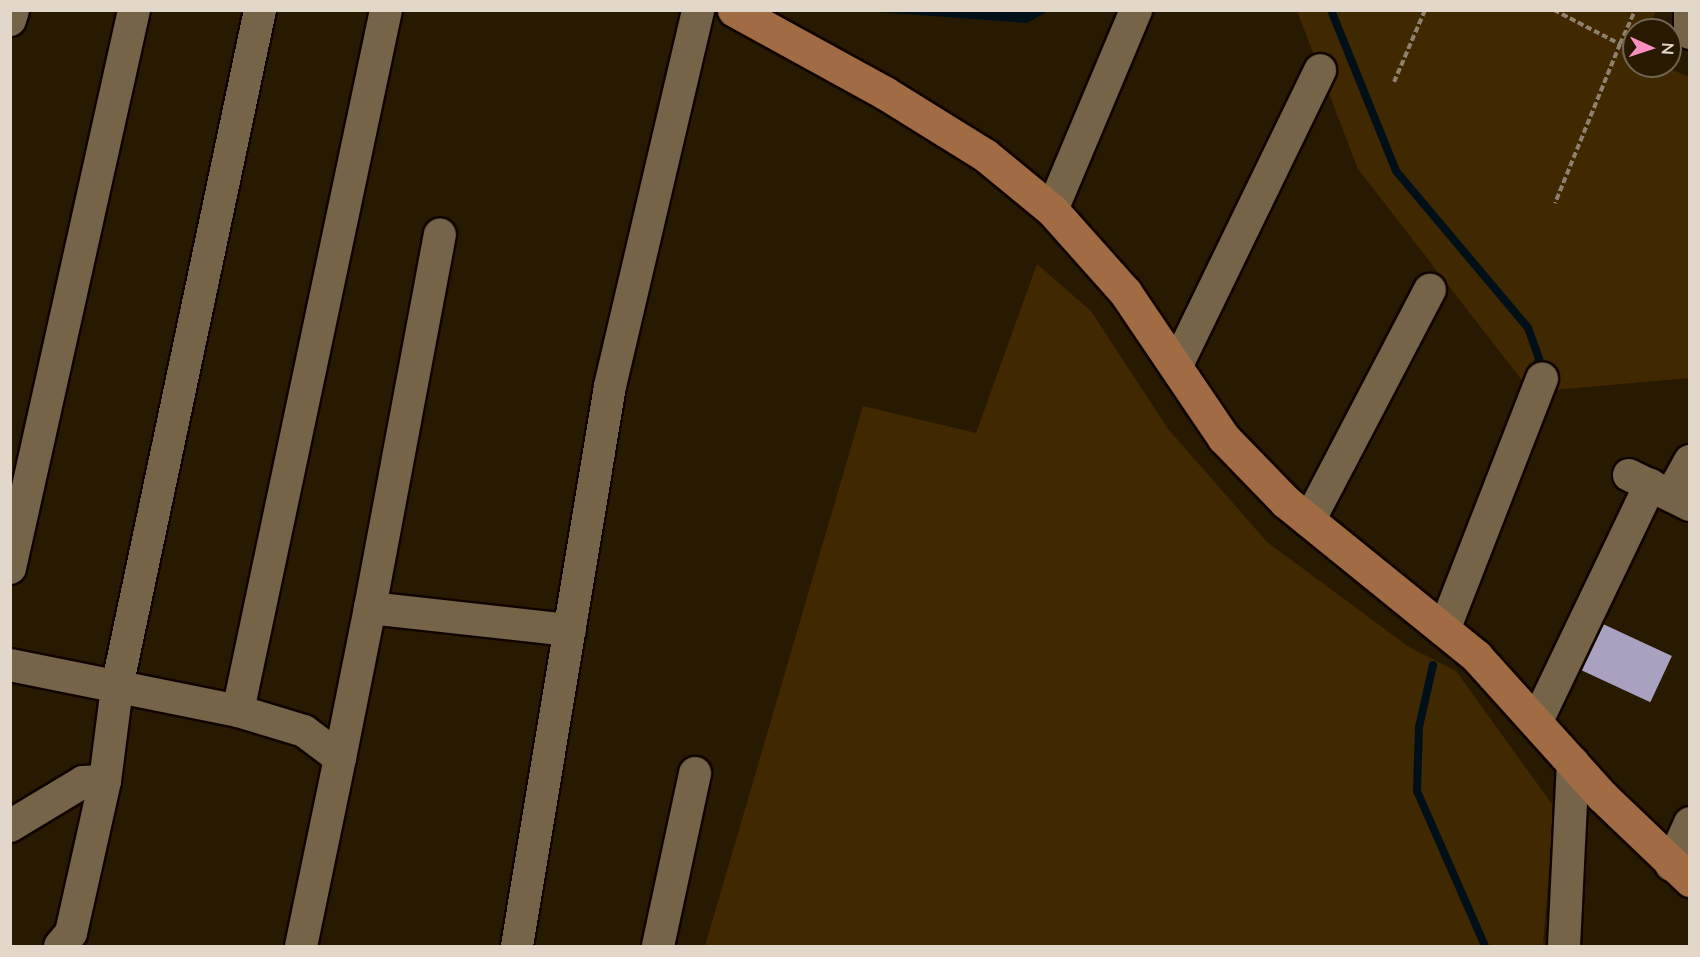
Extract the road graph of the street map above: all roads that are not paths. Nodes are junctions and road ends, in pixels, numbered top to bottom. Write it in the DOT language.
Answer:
graph roads {
  1 [pos="13,10"];
  2 [pos="134,10"];
  3 [pos="260,10"];
  4 [pos="386,10"];
  5 [pos="698,10"];
  6 [pos="735,10"];
  7 [pos="1136,10"];
  8 [pos="1689,14"];
  9 [pos="10,20"];
  10 [pos="1689,33"];
  11 [pos="1320,70"];
  12 [pos="1052,210"];
  13 [pos="440,235"];
  14 [pos="1430,290"];
  15 [pos="1176,367"];
  16 [pos="1542,378"];
  17 [pos="1689,461"];
  18 [pos="1660,490"];
  19 [pos="1309,521"];
  20 [pos="10,568"];
  21 [pos="370,608"];
  22 [pos="570,630"];
  23 [pos="1444,630"];
  24 [pos="10,665"];
  25 [pos="117,687"];
  26 [pos="238,711"];
  27 [pos="1537,721"];
  28 [pos="340,758"];
  29 [pos="1573,762"];
  30 [pos="695,773"];
  31 [pos="105,781"];
  32 [pos="1689,823"];
  33 [pos="10,826"];
  34 [pos="1680,872"];
  35 [pos="60,946"];
  36 [pos="301,946"];
  37 [pos="517,946"];
  38 [pos="658,946"];
  39 [pos="1564,946"];
  1 -- 9 [label="street"];
  2 -- 20 [label="street"];
  3 -- 25 [label="street"];
  4 -- 26 [label="street"];
  5 -- 22 [label="street"];
  6 -- 12 [label="main road"];
  7 -- 12 [label="street"];
  8 -- 10 [label="street"];
  11 -- 15 [label="street"];
  12 -- 15 [label="main road"];
  13 -- 21 [label="street"];
  14 -- 19 [label="street"];
  15 -- 19 [label="main road"];
  16 -- 23 [label="street"];
  17 -- 18 [label="street"];
  18 -- 27 [label="street"];
  19 -- 23 [label="main road"];
  21 -- 22 [label="street"];
  21 -- 28 [label="street"];
  22 -- 37 [label="street"];
  23 -- 27 [label="main road"];
  24 -- 25 [label="street"];
  25 -- 26 [label="street"];
  25 -- 31 [label="street"];
  26 -- 28 [label="street"];
  27 -- 29 [label="main road"];
  28 -- 36 [label="street"];
  29 -- 34 [label="main road"];
  29 -- 39 [label="street"];
  30 -- 38 [label="street"];
  31 -- 33 [label="street"];
  31 -- 35 [label="street"];
  32 -- 34 [label="street"];
}
